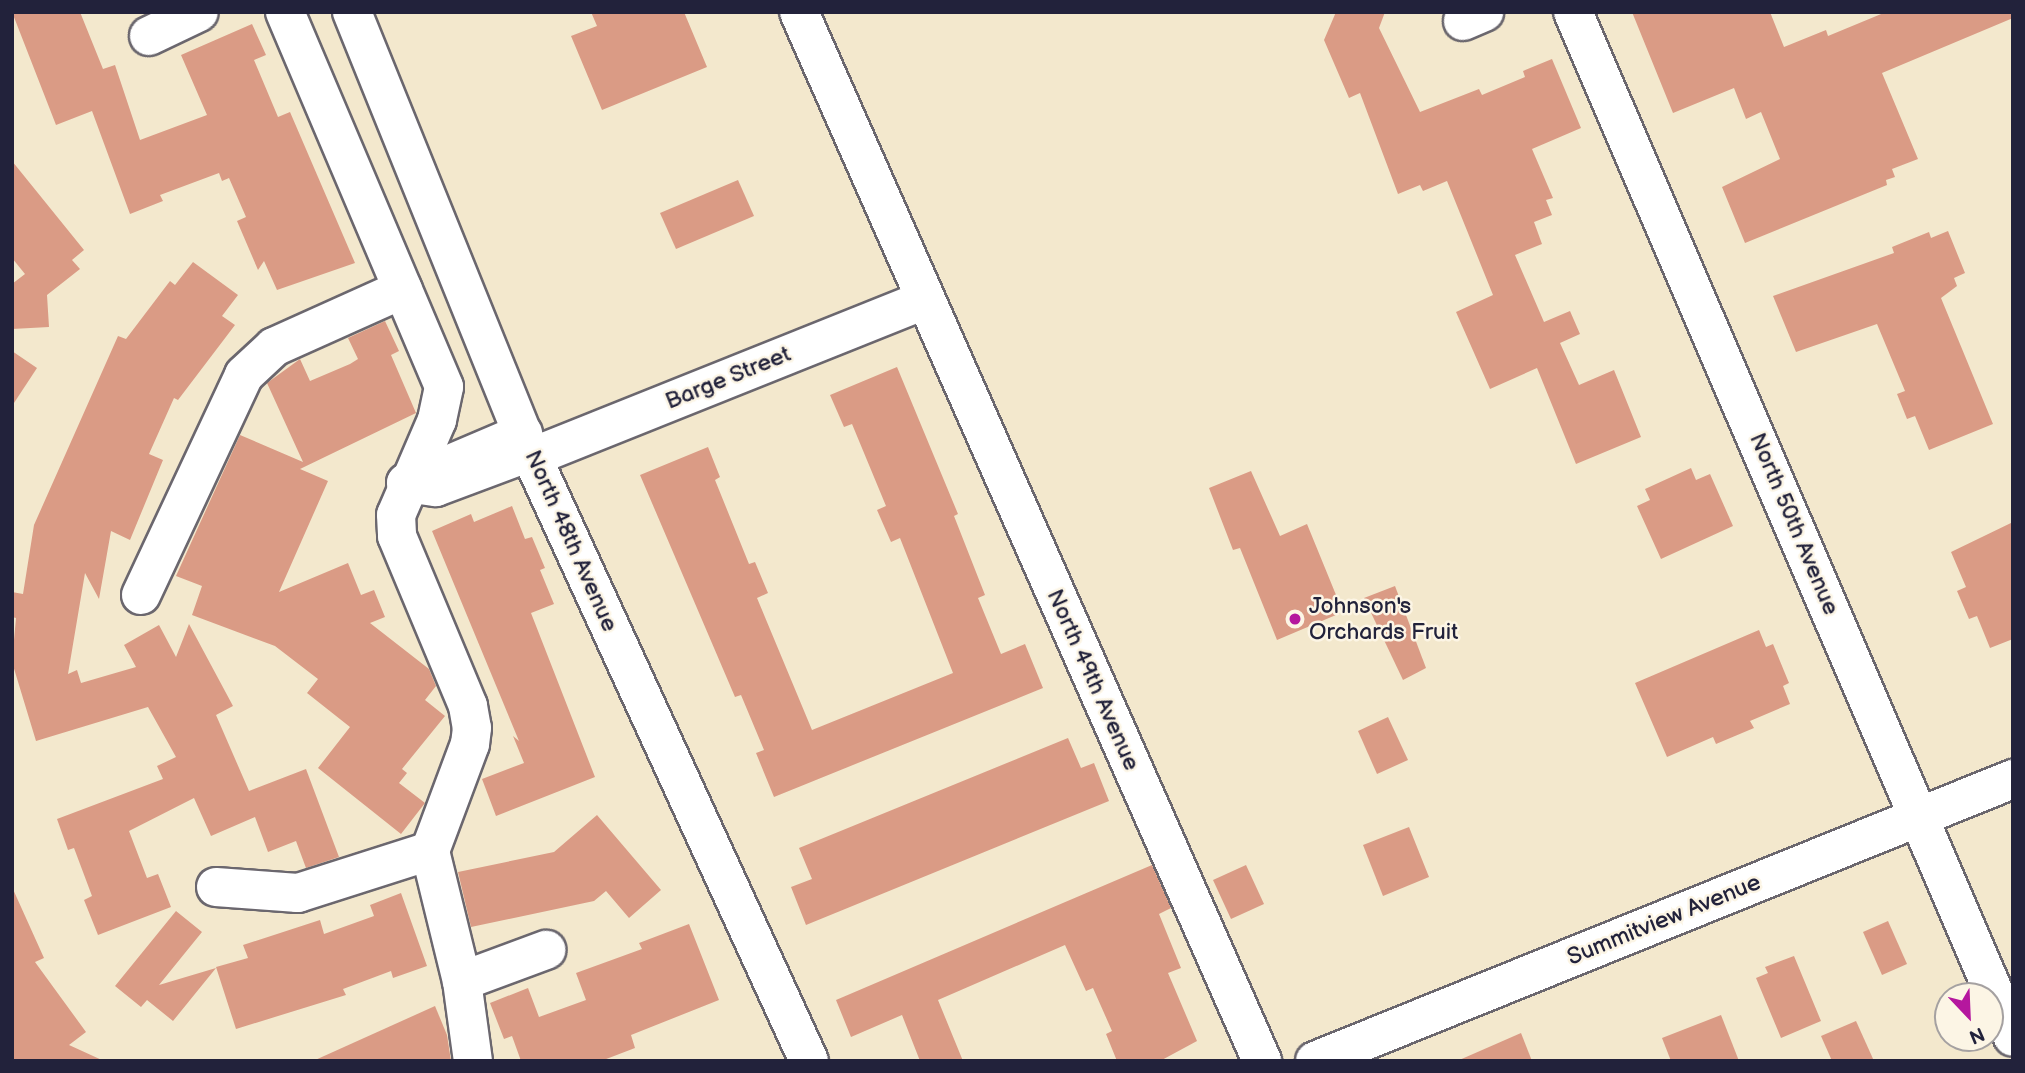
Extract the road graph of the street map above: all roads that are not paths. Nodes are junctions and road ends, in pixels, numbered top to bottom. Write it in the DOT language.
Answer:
graph roads {
  1 [pos="199,12"];
  2 [pos="285,12"];
  3 [pos="352,12"];
  4 [pos="799,12"];
  5 [pos="1573,12"];
  6 [pos="149,36"];
  7 [pos="402,289"];
  8 [pos="924,300"];
  9 [pos="527,445"];
  10 [pos="407,483"];
  11 [pos="141,595"];
  12 [pos="2013,779"];
  13 [pos="1919,817"];
  14 [pos="430,851"];
  15 [pos="216,887"];
  16 [pos="546,950"];
  17 [pos="462,981"];
  18 [pos="2013,1037"];
  19 [pos="473,1061"];
  20 [pos="810,1061"];
  21 [pos="1262,1061"];
  22 [pos="1315,1061"];
  1 -- 6 [label="street"];
  2 -- 7 [label="street"];
  3 -- 9 [label="street, North 48th Avenue"];
  4 -- 8 [label="street, North 49th Avenue"];
  5 -- 13 [label="street, North 50th Avenue"];
  7 -- 10 [label="street"];
  7 -- 11 [label="street"];
  8 -- 9 [label="street, Barge Street"];
  8 -- 21 [label="street, North 49th Avenue"];
  9 -- 10 [label="street, Barge Street"];
  9 -- 20 [label="street, North 48th Avenue"];
  10 -- 14 [label="street"];
  12 -- 13 [label="street, Summitview Avenue"];
  13 -- 18 [label="street, North 50th Avenue"];
  13 -- 22 [label="street, Summitview Avenue"];
  14 -- 15 [label="street"];
  14 -- 17 [label="street"];
  16 -- 17 [label="street"];
  17 -- 19 [label="street"];
}
